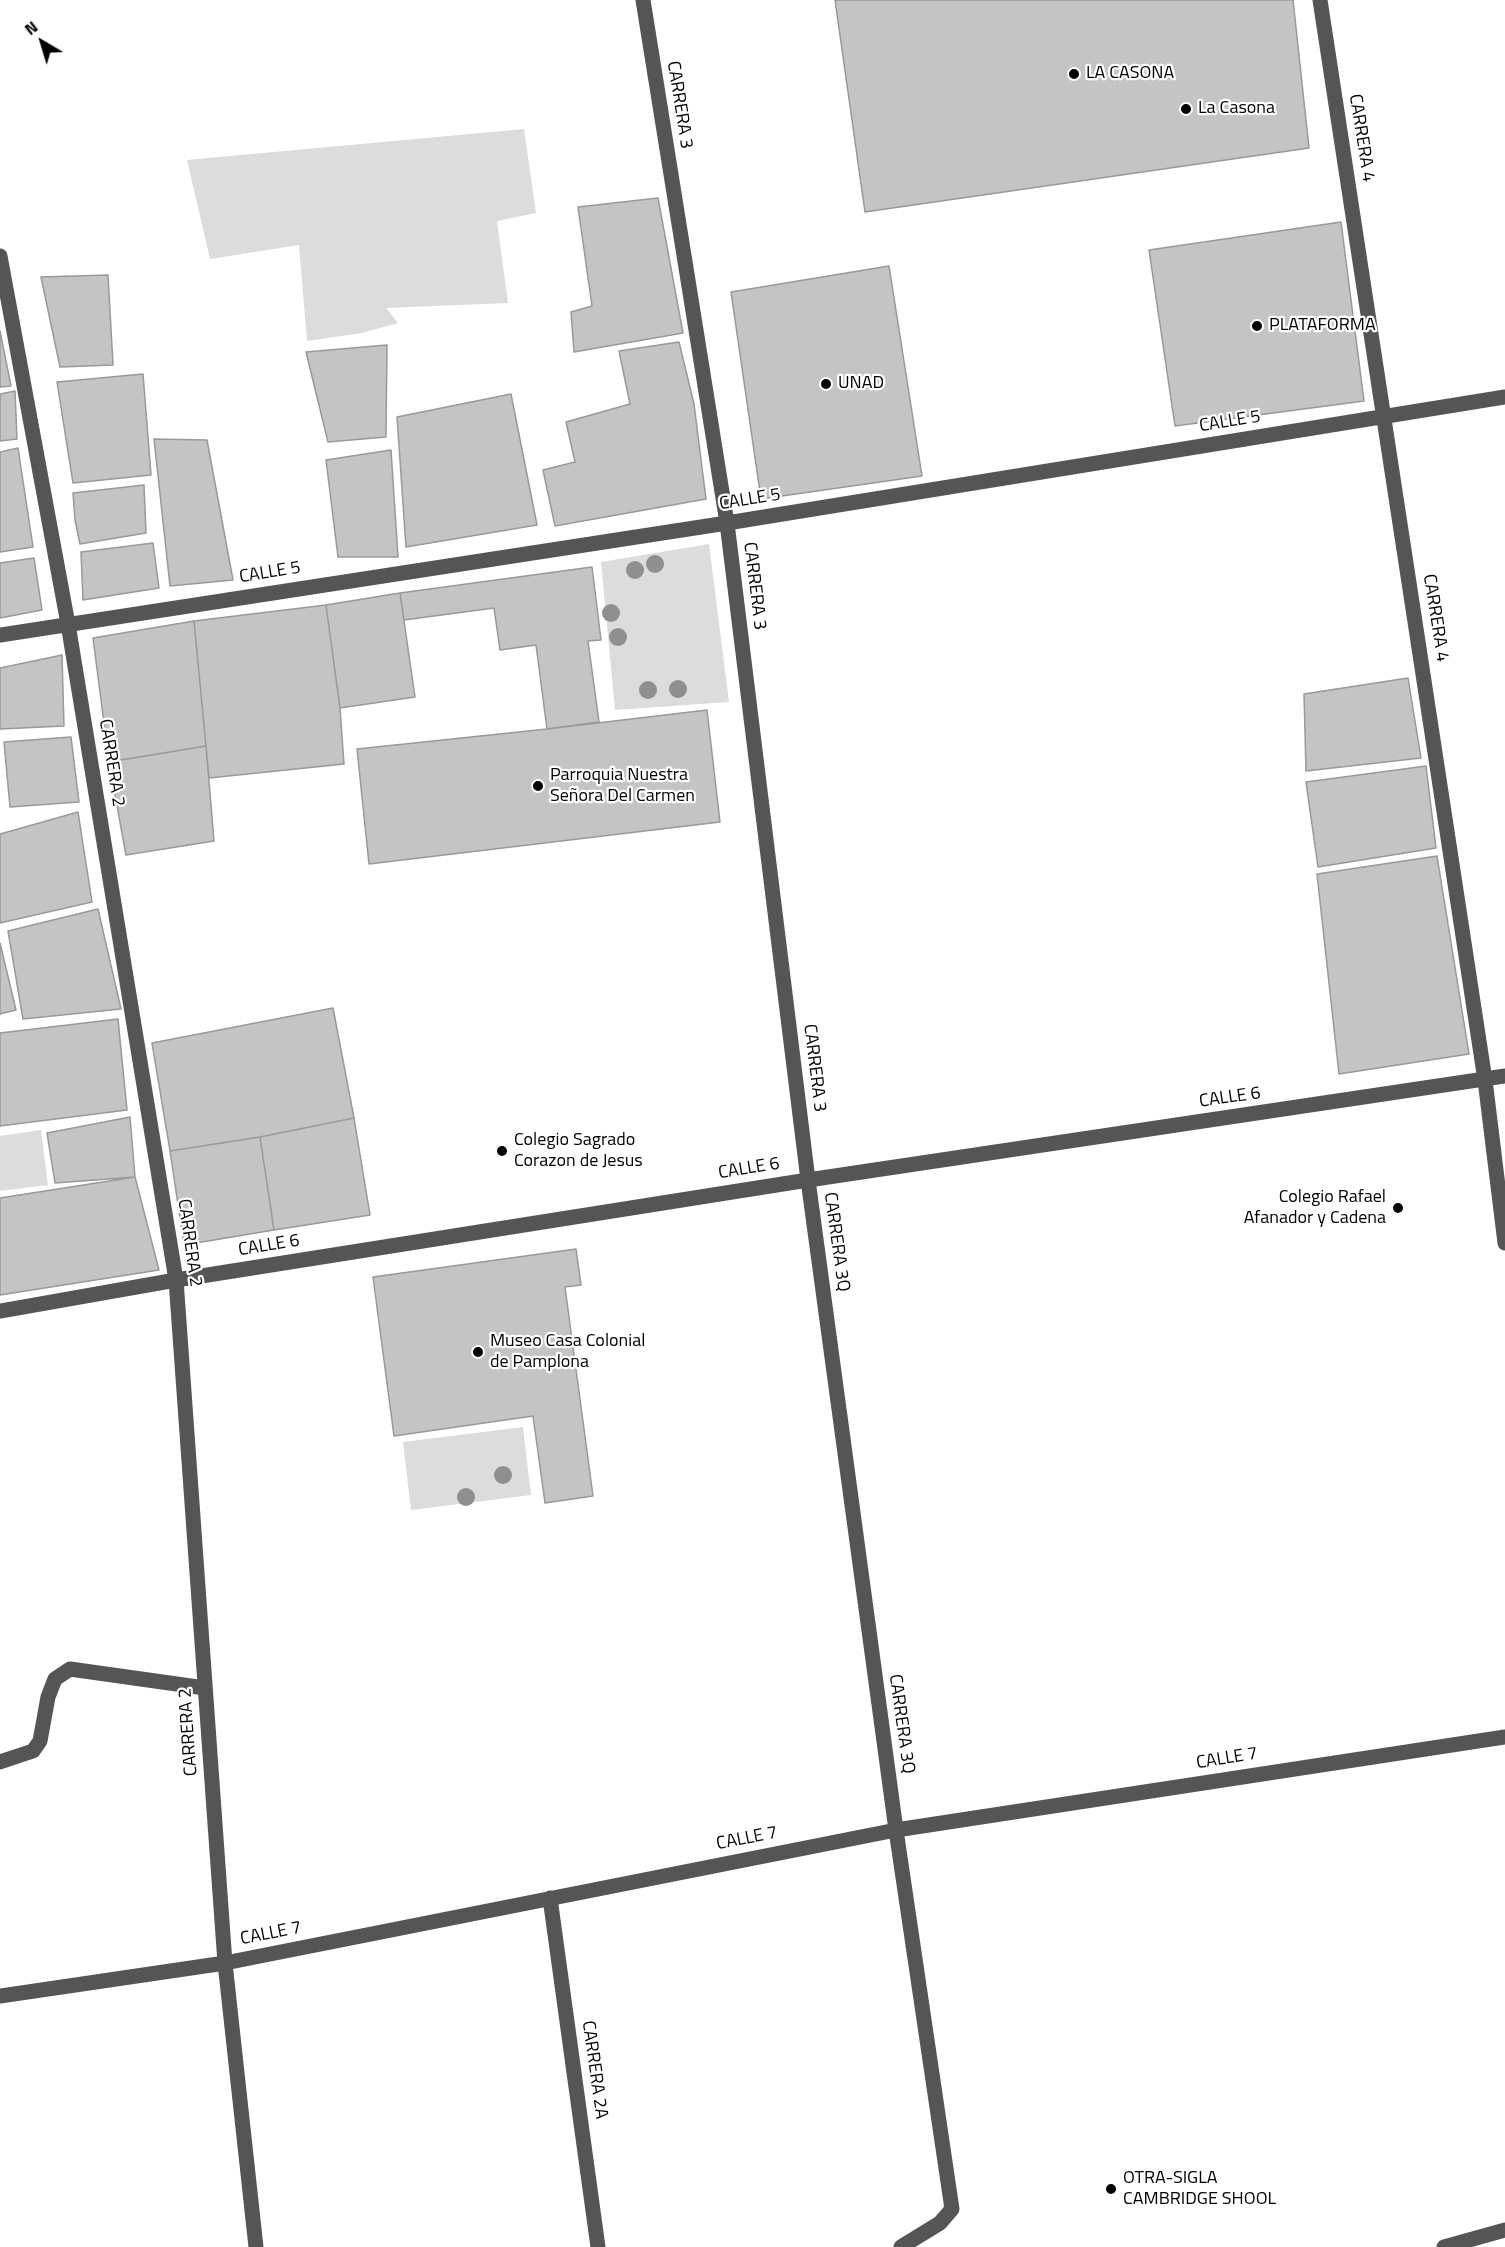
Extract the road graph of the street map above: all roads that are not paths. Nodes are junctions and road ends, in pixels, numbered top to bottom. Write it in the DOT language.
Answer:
graph roads {
  1 [pos="643,0"];
  2 [pos="1320,0"];
  3 [pos="0,256"];
  4 [pos="1505,397"];
  5 [pos="1385,416"];
  6 [pos="727,523"];
  7 [pos="68,624"];
  8 [pos="0,635"];
  9 [pos="1505,1076"];
  10 [pos="1485,1080"];
  11 [pos="808,1180"];
  12 [pos="1505,1243"];
  13 [pos="176,1280"];
  14 [pos="0,1311"];
  15 [pos="205,1688"];
  16 [pos="1505,1737"];
  17 [pos="0,1762"];
  18 [pos="896,1830"];
  19 [pos="550,1898"];
  20 [pos="225,1963"];
  21 [pos="0,1996"];
  22 [pos="1505,2230"];
  23 [pos="256,2247"];
  24 [pos="598,2247"];
  25 [pos="901,2247"];
  26 [pos="1444,2247"];
  1 -- 6 [label="street, CARRERA 3"];
  2 -- 5 [label="street, CARRERA 4"];
  3 -- 7 [label="street, CARRERA 2"];
  4 -- 5 [label="street, CALLE 5"];
  5 -- 6 [label="street, CALLE 5"];
  5 -- 10 [label="street, CARRERA 4"];
  6 -- 7 [label="street, CALLE 5"];
  6 -- 11 [label="street, CARRERA 3"];
  7 -- 8 [label="street, CALLE 5"];
  7 -- 13 [label="street, CARRERA 2"];
  9 -- 10 [label="street, CALLE 6"];
  10 -- 11 [label="street, CALLE 6"];
  10 -- 12 [label="street, CARRERA 4"];
  11 -- 13 [label="street, CALLE 6"];
  11 -- 18 [label="street, CARRERA 3Q"];
  13 -- 14 [label="street, CALLE 6"];
  13 -- 15 [label="street, CARRERA 2"];
  15 -- 17 [label="street"];
  15 -- 20 [label="street, CARRERA 2"];
  16 -- 18 [label="street, CALLE 7"];
  18 -- 19 [label="street, CALLE 7"];
  18 -- 25 [label="street, CARRERA 3Q"];
  19 -- 20 [label="street, CALLE 7"];
  19 -- 24 [label="street, CARRERA 2A"];
  20 -- 21 [label="street, CALLE 7"];
  20 -- 23 [label="street, CARRERA 2"];
  22 -- 26 [label="street"];
}
